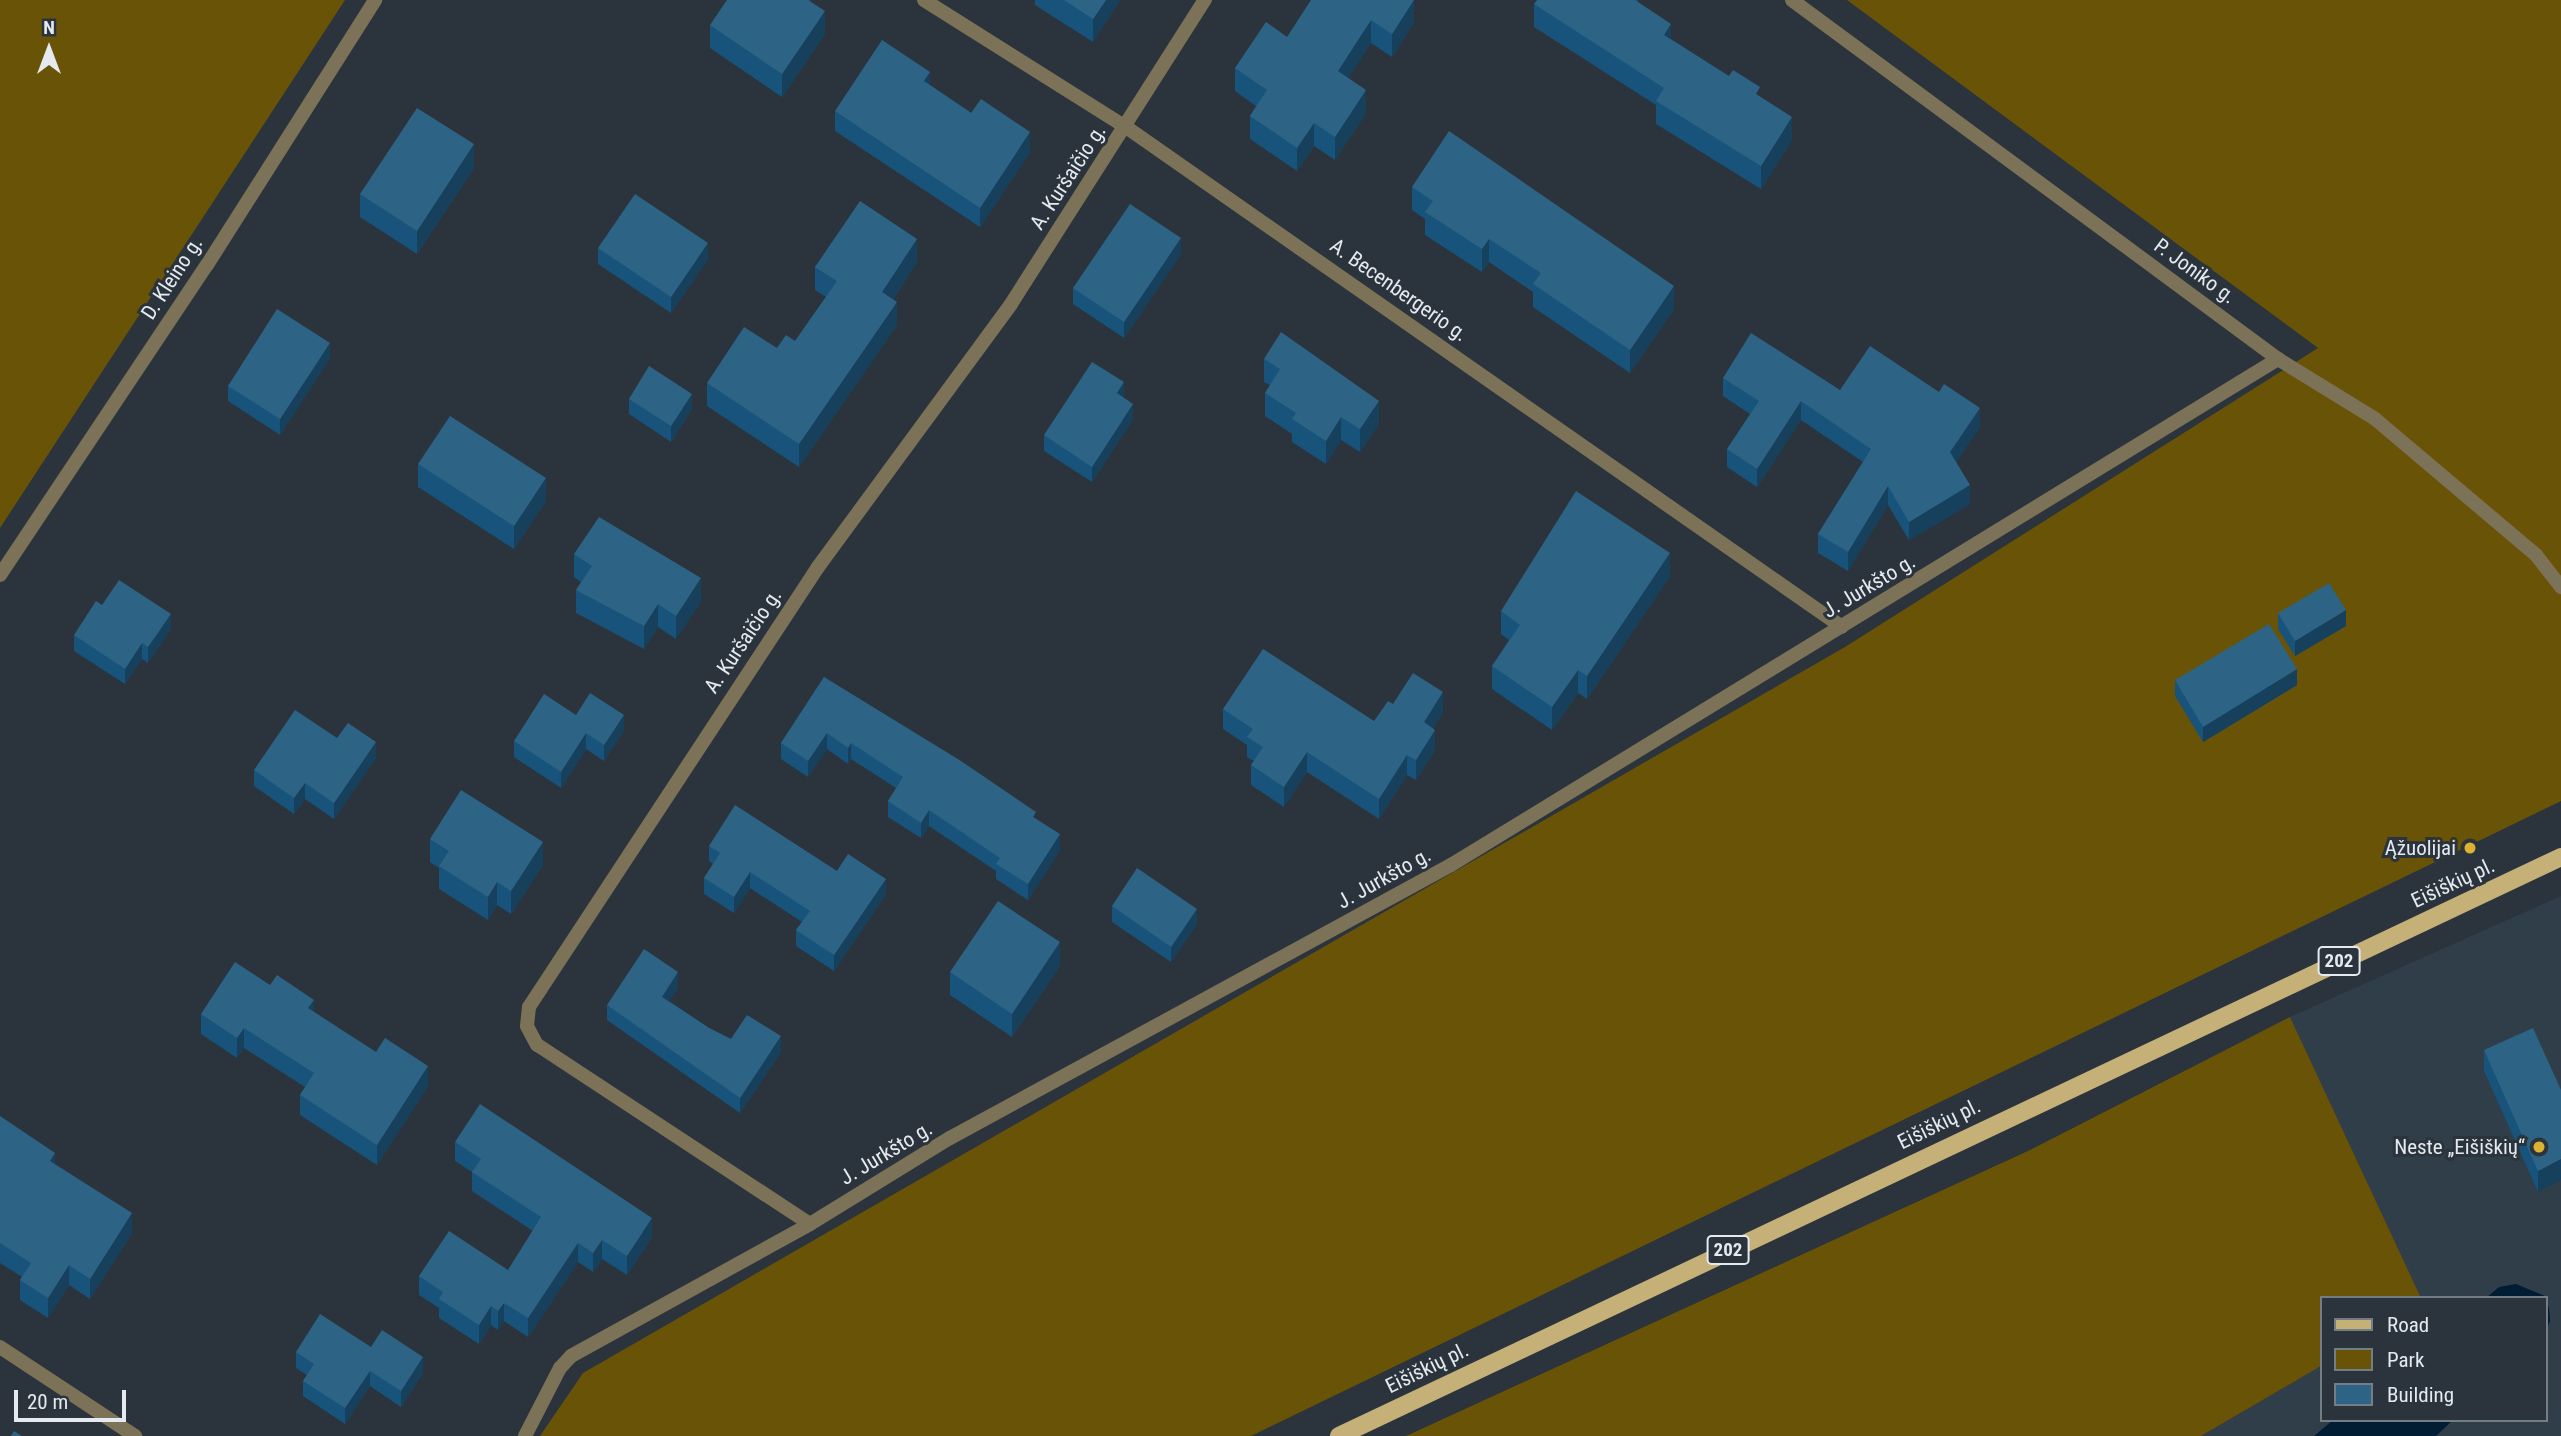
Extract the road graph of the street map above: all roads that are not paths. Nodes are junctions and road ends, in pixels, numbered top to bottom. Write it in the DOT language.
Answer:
graph roads {
  1 [pos="374,0"];
  2 [pos="925,0"];
  3 [pos="1205,0"];
  4 [pos="1792,0"];
  5 [pos="1126,127"];
  6 [pos="2278,359"];
  7 [pos="0,575"];
  8 [pos="2561,587"];
  9 [pos="1842,627"];
  10 [pos="2561,857"];
  11 [pos="810,1224"];
  12 [pos="0,1347"];
  13 [pos="135,1436"];
  14 [pos="525,1436"];
  15 [pos="1339,1436"];
  1 -- 7 [label="street, D. Kleino g."];
  2 -- 5 [label="street, A. Becenbergerio g."];
  3 -- 5 [label="street, A. Kuršaičio g."];
  4 -- 6 [label="street, P. Joniko g."];
  5 -- 9 [label="street, A. Becenbergerio g."];
  5 -- 11 [label="street, A. Kuršaičio g."];
  6 -- 8 [label="street, P. Joniko g."];
  6 -- 9 [label="street, J. Jurkšto g."];
  9 -- 11 [label="street, J. Jurkšto g."];
  10 -- 15 [label="main road, Eišiškių pl. / 202"];
  11 -- 14 [label="street, J. Jurkšto g."];
  12 -- 13 [label="street"];
}
